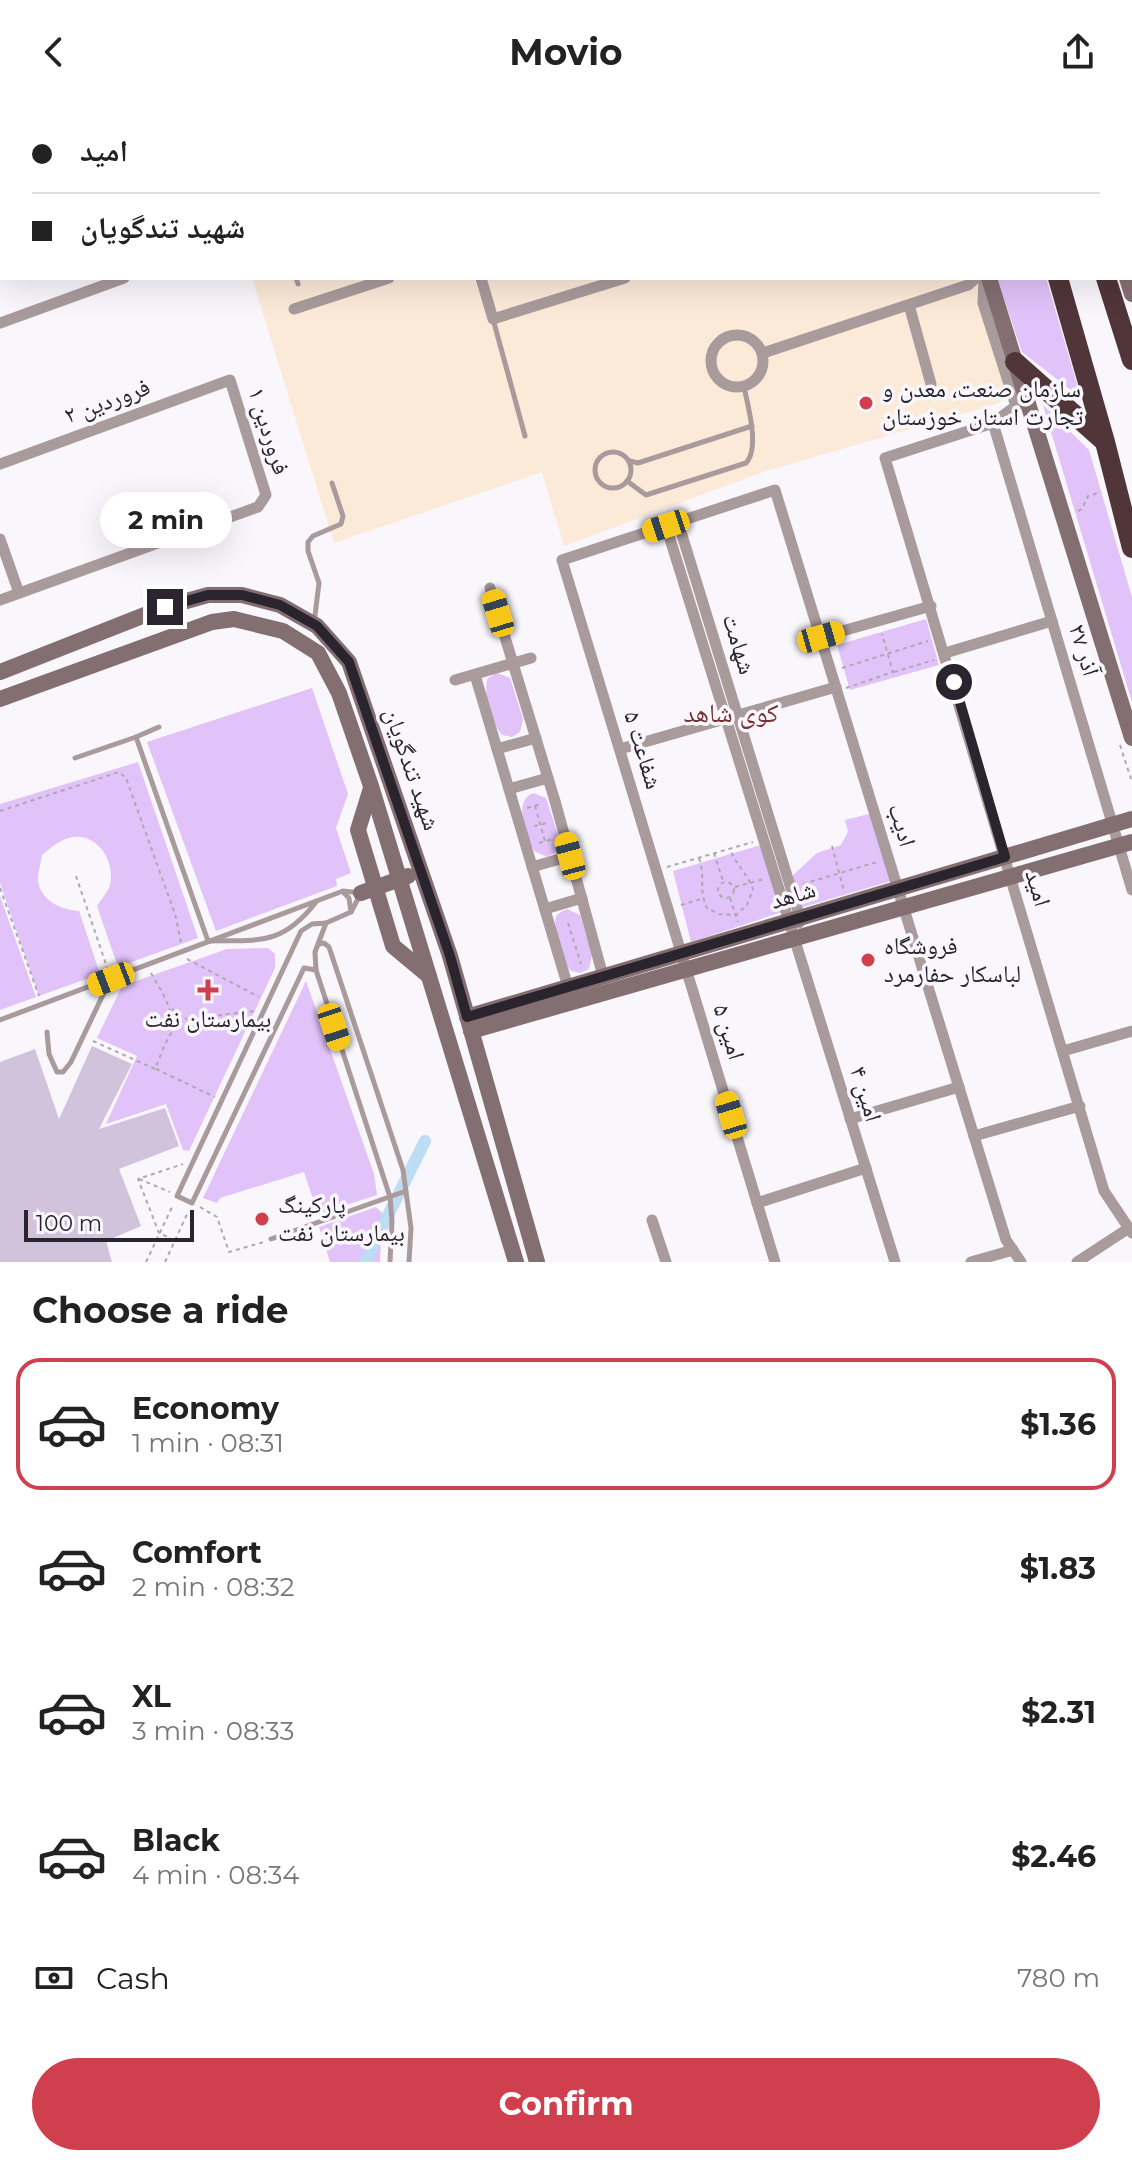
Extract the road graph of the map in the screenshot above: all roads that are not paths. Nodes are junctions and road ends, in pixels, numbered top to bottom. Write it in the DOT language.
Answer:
graph roads {
  1 [pos="118,280"];
  2 [pos="383,280"];
  3 [pos="482,280"];
  4 [pos="974,280"];
  5 [pos="986,280"];
  6 [pos="987,280"];
  7 [pos="1059,280"];
  8 [pos="1107,280"];
  9 [pos="594,282"];
  10 [pos="909,305"];
  11 [pos="294,309"];
  12 [pos="493,319"];
  13 [pos="0,323"];
  14 [pos="763,353"];
  15 [pos="1132,360"];
  16 [pos="1015,362"];
  17 [pos="230,380"];
  18 [pos="931,384"];
  19 [pos="744,387"];
  20 [pos="993,423"];
  21 [pos="752,426"];
  22 [pos="525,436"];
  23 [pos="1105,442"];
  24 [pos="630,461"];
  25 [pos="0,464"];
  26 [pos="627,481"];
  27 [pos="332,483"];
  28 [pos="678,522"];
  29 [pos="666,526"];
  30 [pos="0,539"];
  31 [pos="1132,548"];
  32 [pos="490,588"];
  33 [pos="19,593"];
  34 [pos="208,595"];
  35 [pos="0,600"];
  36 [pos="931,606"];
  37 [pos="1052,621"];
  38 [pos="212,622"];
  39 [pos="314,624"];
  40 [pos="821,637"];
  41 [pos="945,653"];
  42 [pos="531,658"];
  43 [pos="513,663"];
  44 [pos="0,672"];
  45 [pos="475,675"];
  46 [pos="455,680"];
  47 [pos="357,685"];
  48 [pos="837,689"];
  49 [pos="339,693"];
  50 [pos="0,699"];
  51 [pos="738,715"];
  52 [pos="725,719"];
  53 [pos="159,727"];
  54 [pos="136,737"];
  55 [pos="536,738"];
  56 [pos="1132,738"];
  57 [pos="497,749"];
  58 [pos="620,749"];
  59 [pos="75,758"];
  60 [pos="548,778"];
  61 [pos="371,786"];
  62 [pos="509,789"];
  63 [pos="1132,819"];
  64 [pos="1113,825"];
  65 [pos="1126,844"];
  66 [pos="570,856"];
  67 [pos="1005,857"];
  68 [pos="532,867"];
  69 [pos="421,872"];
  70 [pos="1012,876"];
  71 [pos="400,880"];
  72 [pos="899,888"];
  73 [pos="368,890"];
  74 [pos="1132,890"];
  75 [pos="343,891"];
  76 [pos="582,898"];
  77 [pos="317,901"];
  78 [pos="904,907"];
  79 [pos="545,909"];
  80 [pos="351,912"];
  81 [pos="794,920"];
  82 [pos="326,923"];
  83 [pos="794,939"];
  84 [pos="208,941"];
  85 [pos="318,944"];
  86 [pos="685,961"];
  87 [pos="316,970"];
  88 [pos="429,976"];
  89 [pos="603,976"];
  90 [pos="111,979"];
  91 [pos="568,987"];
  92 [pos="0,1020"];
  93 [pos="469,1024"];
  94 [pos="1132,1031"];
  95 [pos="47,1032"];
  96 [pos="1063,1051"];
  97 [pos="959,1087"];
  98 [pos="1080,1106"];
  99 [pos="850,1119"];
  100 [pos="974,1136"];
  101 [pos="866,1168"];
  102 [pos="406,1191"];
  103 [pos="390,1197"];
  104 [pos="757,1203"];
  105 [pos="652,1220"];
  106 [pos="1131,1230"];
  107 [pos="271,1239"];
  108 [pos="1013,1250"];
  109 [pos="390,1262"];
  110 [pos="409,1262"];
  111 [pos="516,1262"];
  112 [pos="537,1262"];
  113 [pos="666,1262"];
  114 [pos="775,1262"];
  115 [pos="895,1262"];
  116 [pos="971,1262"];
  117 [pos="1021,1262"];
  118 [pos="1077,1262"];
  1 -- 13 [label="street"];
  2 -- 11 [label="street"];
  3 -- 12 [label="street"];
  4 -- 10 [label="street"];
  5 -- 20 [label="street"];
  6 -- 16 [label="main road"];
  7 -- 23 [label="highway"];
  8 -- 15 [label="highway"];
  9 -- 12 [label="street"];
  10 -- 14 [label="street"];
  10 -- 18 [label="street"];
  12 -- 22 [label="lane"];
  14 -- 19 [label="street"];
  14 -- 19 [label="street"];
  16 -- 23 [label="highway"];
  16 -- 56 [label="main road"];
  17 -- 25 [label="street, فروردین ۲"];
  17 -- 33 [label="street, فروردین ۱"];
  19 -- 21 [label="lane"];
  20 -- 36 [label="street, امید"];
  20 -- 37 [label="street, آذر ۲۷"];
  21 -- 24 [label="lane"];
  21 -- 26 [label="lane"];
  23 -- 31 [label="highway"];
  24 -- 26 [label="lane"];
  24 -- 26 [label="lane"];
  27 -- 39 [label="lane"];
  28 -- 29 [label="street"];
  28 -- 40 [label="street, ادیب"];
  28 -- 51 [label="street, شهامت"];
  29 -- 52 [label="street, شهامت"];
  29 -- 58 [label="street, شفاعت ۵"];
  30 -- 33 [label="street"];
  32 -- 43 [label="street"];
  33 -- 35 [label="street, فروردین ۱"];
  34 -- 38 [label="main road"];
  34 -- 39 [label="main road, شهید تندگویان"];
  34 -- 44 [label="main road, شهید تندگویان"];
  36 -- 40 [label="street"];
  36 -- 41 [label="street, امید"];
  37 -- 41 [label="street"];
  37 -- 64 [label="street, آذر ۲۷"];
  38 -- 49 [label="main road, شهید تندگویان"];
  38 -- 50 [label="main road, شهید تندگویان"];
  39 -- 47 [label="main road, شهید تندگویان"];
  40 -- 48 [label="street, ادیب"];
  41 -- 67 [label="street, امید"];
  42 -- 43 [label="street"];
  43 -- 45 [label="street"];
  43 -- 55 [label="street"];
  45 -- 46 [label="street"];
  45 -- 57 [label="street"];
  47 -- 49 [label="main road"];
  47 -- 69 [label="main road, شهید تندگویان"];
  48 -- 51 [label="street"];
  48 -- 72 [label="street, ادیب"];
  49 -- 61 [label="main road, شهید تندگویان"];
  51 -- 52 [label="street"];
  51 -- 81 [label="street, شهامت"];
  52 -- 58 [label="street"];
  52 -- 81 [label="street, شهامت"];
  53 -- 54 [label="lane"];
  54 -- 59 [label="lane"];
  54 -- 84 [label="lane"];
  55 -- 57 [label="street"];
  55 -- 60 [label="street"];
  57 -- 62 [label="street"];
  58 -- 86 [label="street, شفاعت ۵"];
  60 -- 62 [label="street"];
  60 -- 66 [label="street"];
  61 -- 71 [label="main road, شهید تندگویان"];
  61 -- 73 [label="main road"];
  62 -- 68 [label="street"];
  63 -- 64 [label="main road, شاهد"];
  64 -- 65 [label="street, آذر ۲۷"];
  64 -- 67 [label="main road, شاهد"];
  65 -- 70 [label="main road, شاهد"];
  65 -- 74 [label="street, آذر ۲۷"];
  66 -- 68 [label="street"];
  66 -- 76 [label="street"];
  67 -- 70 [label="street, امید"];
  67 -- 72 [label="main road, شاهد"];
  68 -- 79 [label="street"];
  69 -- 71 [label="main road"];
  69 -- 93 [label="main road, شهید تندگویان"];
  70 -- 78 [label="main road, شاهد"];
  70 -- 96 [label="street, امید"];
  71 -- 73 [label="main road"];
  71 -- 88 [label="main road, شهید تندگویان"];
  72 -- 78 [label="street, ادیب"];
  72 -- 81 [label="main road, شاهد"];
  73 -- 75 [label="lane"];
  73 -- 80 [label="lane"];
  73 -- 88 [label="main road"];
  75 -- 77 [label="lane"];
  75 -- 80 [label="lane"];
  76 -- 79 [label="street"];
  76 -- 89 [label="street"];
  77 -- 84 [label="lane"];
  77 -- 84 [label="lane"];
  78 -- 83 [label="main road, شاهد"];
  78 -- 97 [label="street, ادیب"];
  79 -- 91 [label="street"];
  80 -- 82 [label="lane"];
  81 -- 83 [label="street"];
  81 -- 86 [label="main road, شاهد"];
  82 -- 85 [label="lane"];
  82 -- 87 [label="lane"];
  83 -- 86 [label="main road, شاهد"];
  83 -- 99 [label="street, امین ۴"];
  84 -- 90 [label="lane"];
  85 -- 87 [label="lane"];
  85 -- 102 [label="lane"];
  86 -- 89 [label="main road, شاهد"];
  86 -- 93 [label="main road, شاهد"];
  86 -- 104 [label="street, امین ۵"];
  87 -- 103 [label="lane"];
  88 -- 111 [label="main road, شهید تندگویان"];
  89 -- 91 [label="main road, شاهد"];
  90 -- 92 [label="lane"];
  90 -- 95 [label="lane"];
  91 -- 93 [label="main road, شاهد"];
  93 -- 112 [label="main road, شهید تندگویان"];
  94 -- 96 [label="street"];
  96 -- 98 [label="street, امید"];
  97 -- 99 [label="street"];
  97 -- 100 [label="street, ادیب"];
  98 -- 100 [label="street"];
  98 -- 106 [label="street, امید"];
  99 -- 101 [label="street, امین ۴"];
  100 -- 108 [label="street, ادیب"];
  101 -- 104 [label="street"];
  101 -- 115 [label="street, امین ۴"];
  102 -- 103 [label="lane"];
  102 -- 110 [label="lane"];
  103 -- 107 [label="lane"];
  103 -- 109 [label="lane"];
  104 -- 114 [label="street, امین ۵"];
  105 -- 113 [label="street"];
  106 -- 118 [label="street"];
  108 -- 116 [label="street"];
  108 -- 117 [label="street, ادیب"];
}
